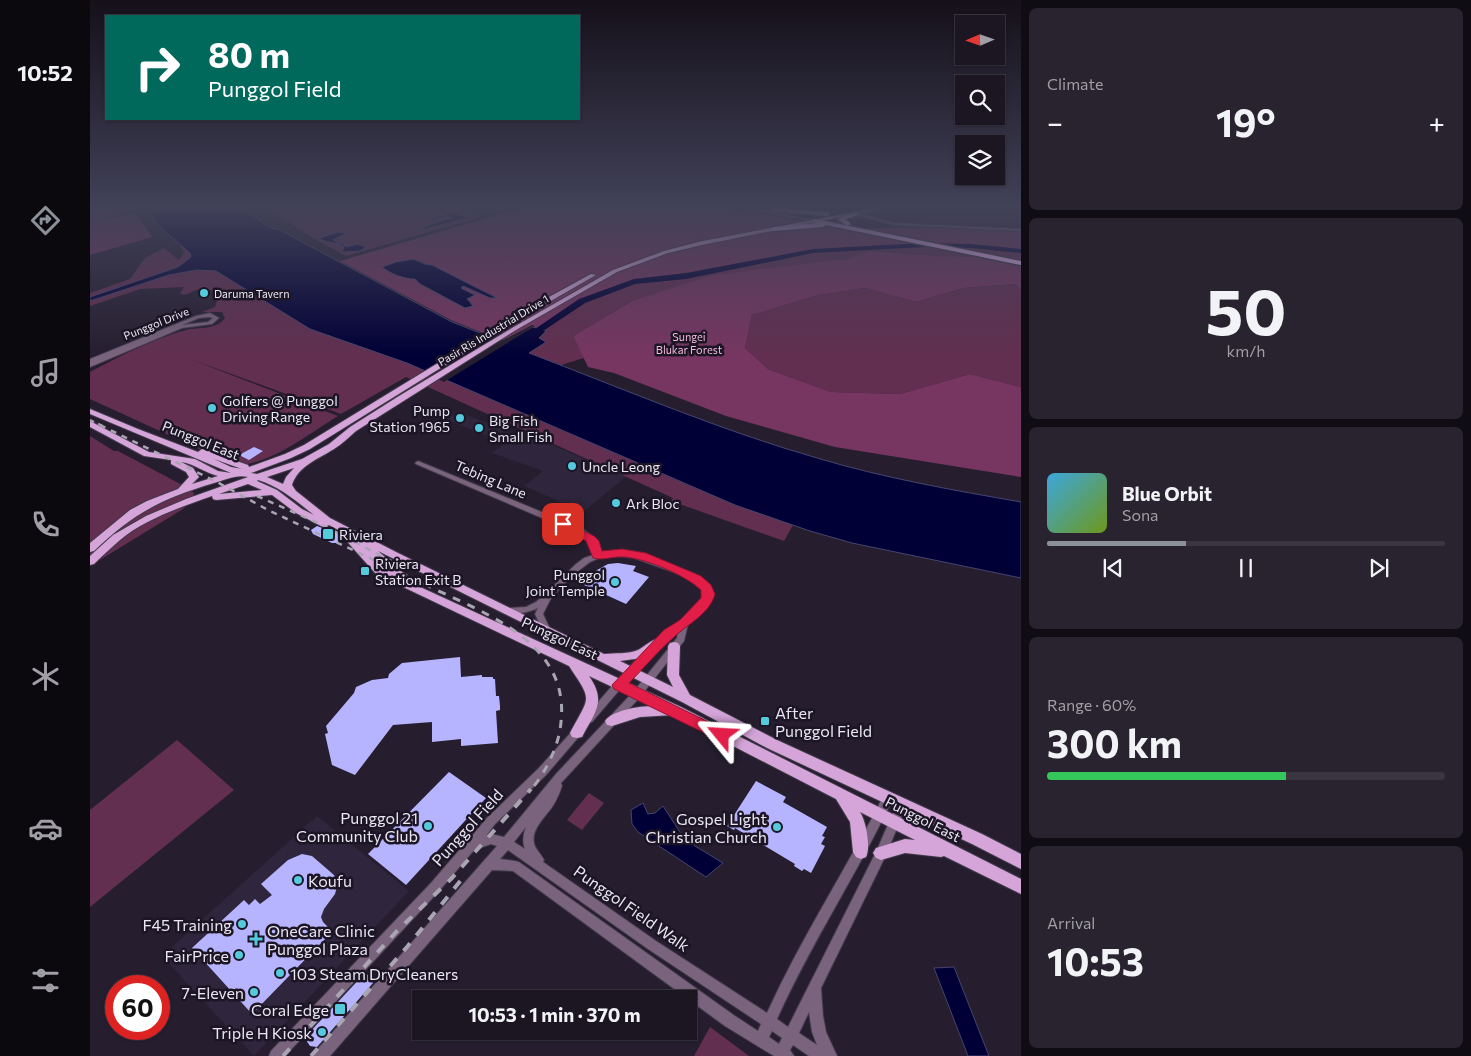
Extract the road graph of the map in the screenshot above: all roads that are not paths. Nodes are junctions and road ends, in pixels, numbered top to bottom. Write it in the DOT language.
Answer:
graph roads {
  1 [pos="638,257"];
  2 [pos="652,257"];
  3 [pos="1002,257"];
  4 [pos="1003,257"];
  5 [pos="1020,261"];
  6 [pos="90,361"];
  7 [pos="90,365"];
  8 [pos="90,411"];
  9 [pos="90,424"];
  10 [pos="135,431"];
  11 [pos="118,440"];
  12 [pos="166,443"];
  13 [pos="189,451"];
  14 [pos="167,457"];
  15 [pos="192,461"];
  16 [pos="305,461"];
  17 [pos="418,463"];
  18 [pos="259,468"];
  19 [pos="240,473"];
  20 [pos="229,476"];
  21 [pos="256,479"];
  22 [pos="179,491"];
  23 [pos="274,492"];
  24 [pos="292,493"];
  25 [pos="189,500"];
  26 [pos="90,549"];
  27 [pos="597,555"];
  28 [pos="90,562"];
  29 [pos="429,572"];
  30 [pos="408,584"];
  31 [pos="548,597"];
  32 [pos="506,611"];
  33 [pos="684,624"];
  34 [pos="547,631"];
  35 [pos="660,642"];
  36 [pos="674,646"];
  37 [pos="603,658"];
  38 [pos="572,661"];
  39 [pos="631,672"];
  40 [pos="647,680"];
  41 [pos="619,685"];
  42 [pos="637,694"];
  43 [pos="686,699"];
  44 [pos="676,711"];
  45 [pos="612,721"];
  46 [pos="577,733"];
  47 [pos="560,777"];
  48 [pos="840,795"];
  49 [pos="895,801"];
  50 [pos="880,816"];
  51 [pos="894,823"];
  52 [pos="507,843"];
  53 [pos="471,846"];
  54 [pos="950,851"];
  55 [pos="861,852"];
  56 [pos="881,853"];
  57 [pos="1021,862"];
  58 [pos="489,864"];
  59 [pos="552,874"];
  60 [pos="1021,886"];
  61 [pos="814,987"];
  62 [pos="769,1022"];
  63 [pos="791,1035"];
  64 [pos="761,1040"];
  65 [pos="785,1054"];
  66 [pos="276,1056"];
  67 [pos="321,1056"];
  68 [pos="821,1056"];
  69 [pos="830,1056"];
  1 -- 18 [label="main road, Pasir Ris Industrial Drive 1"];
  2 -- 16 [label="main road, Pasir Ris Industrial Drive 1"];
  3 -- 5 [label="highway"];
  4 -- 5 [label="highway"];
  6 -- 7 [label="street, Punggol Drive"];
  8 -- 10 [label="main road, Punggol East"];
  9 -- 11 [label="main road, Punggol East"];
  10 -- 11 [label="main road"];
  10 -- 12 [label="main road, Punggol East"];
  11 -- 14 [label="main road, Punggol East"];
  12 -- 13 [label="main road, Punggol East"];
  12 -- 15 [label="main road"];
  13 -- 18 [label="main road"];
  13 -- 19 [label="main road, Punggol East"];
  14 -- 15 [label="main road, Punggol East"];
  14 -- 22 [label="main road"];
  15 -- 20 [label="main road, Punggol East"];
  16 -- 21 [label="main road"];
  16 -- 24 [label="main road"];
  17 -- 27 [label="street, Tebing Lane"];
  18 -- 19 [label="main road, Pasir Ris Industrial Drive 1"];
  19 -- 20 [label="main road, Pasir Ris Industrial Drive 1"];
  19 -- 21 [label="main road, Punggol East"];
  20 -- 21 [label="main road, Punggol East"];
  20 -- 22 [label="main road, Pasir Ris Industrial Drive 1"];
  21 -- 23 [label="main road, Punggol East"];
  21 -- 24 [label="main road, Punggol East"];
  21 -- 25 [label="main road"];
  22 -- 26 [label="main road, Pasir Ris Industrial Drive 1"];
  23 -- 25 [label="main road"];
  23 -- 30 [label="main road, Punggol East"];
  24 -- 29 [label="main road, Punggol East"];
  25 -- 28 [label="main road"];
  27 -- 31 [label="street"];
  27 -- 33 [label="street, Punggol Field"];
  29 -- 30 [label="main road"];
  29 -- 32 [label="main road, Punggol East"];
  30 -- 38 [label="main road, Punggol East"];
  31 -- 32 [label="street"];
  31 -- 34 [label="street"];
  32 -- 34 [label="main road, Punggol East"];
  33 -- 35 [label="street, Punggol Field"];
  33 -- 36 [label="street, Punggol Field"];
  34 -- 37 [label="main road, Punggol East"];
  35 -- 37 [label="main road"];
  35 -- 39 [label="street, Punggol Field"];
  36 -- 40 [label="street, Punggol Field"];
  36 -- 43 [label="main road"];
  37 -- 39 [label="main road, Punggol East"];
  38 -- 41 [label="main road, Punggol East"];
  38 -- 46 [label="main road"];
  39 -- 40 [label="main road, Punggol East"];
  39 -- 41 [label="street, Punggol Field"];
  40 -- 42 [label="street, Punggol Field"];
  40 -- 43 [label="main road, Punggol East"];
  41 -- 42 [label="main road, Punggol East"];
  41 -- 46 [label="street, Punggol Field"];
  42 -- 44 [label="main road, Punggol East"];
  42 -- 45 [label="street, Punggol Field"];
  43 -- 49 [label="main road, Punggol East"];
  44 -- 45 [label="main road"];
  44 -- 48 [label="main road, Punggol East"];
  45 -- 47 [label="street, Punggol Field"];
  46 -- 53 [label="street, Punggol Field"];
  47 -- 52 [label="street, Punggol Field"];
  47 -- 59 [label="street"];
  48 -- 50 [label="main road, Punggol East"];
  48 -- 55 [label="main road"];
  49 -- 50 [label="street"];
  49 -- 51 [label="street"];
  49 -- 57 [label="main road, Punggol East"];
  50 -- 51 [label="main road, Punggol East"];
  50 -- 55 [label="street"];
  51 -- 54 [label="main road, Punggol East"];
  51 -- 56 [label="street"];
  52 -- 53 [label="street"];
  52 -- 58 [label="street, Punggol Field"];
  52 -- 59 [label="street, Punggol Field Walk"];
  53 -- 66 [label="street, Punggol Field"];
  54 -- 56 [label="main road"];
  54 -- 60 [label="main road, Punggol East"];
  55 -- 62 [label="street"];
  56 -- 61 [label="street"];
  58 -- 64 [label="street"];
  58 -- 67 [label="street, Punggol Field"];
  59 -- 62 [label="street, Punggol Field Walk"];
  61 -- 63 [label="street"];
  61 -- 69 [label="street"];
  62 -- 63 [label="street, Punggol Field Walk"];
  62 -- 64 [label="street"];
  63 -- 65 [label="street"];
  63 -- 68 [label="street, Punggol Field Walk"];
  64 -- 65 [label="street"];
}
